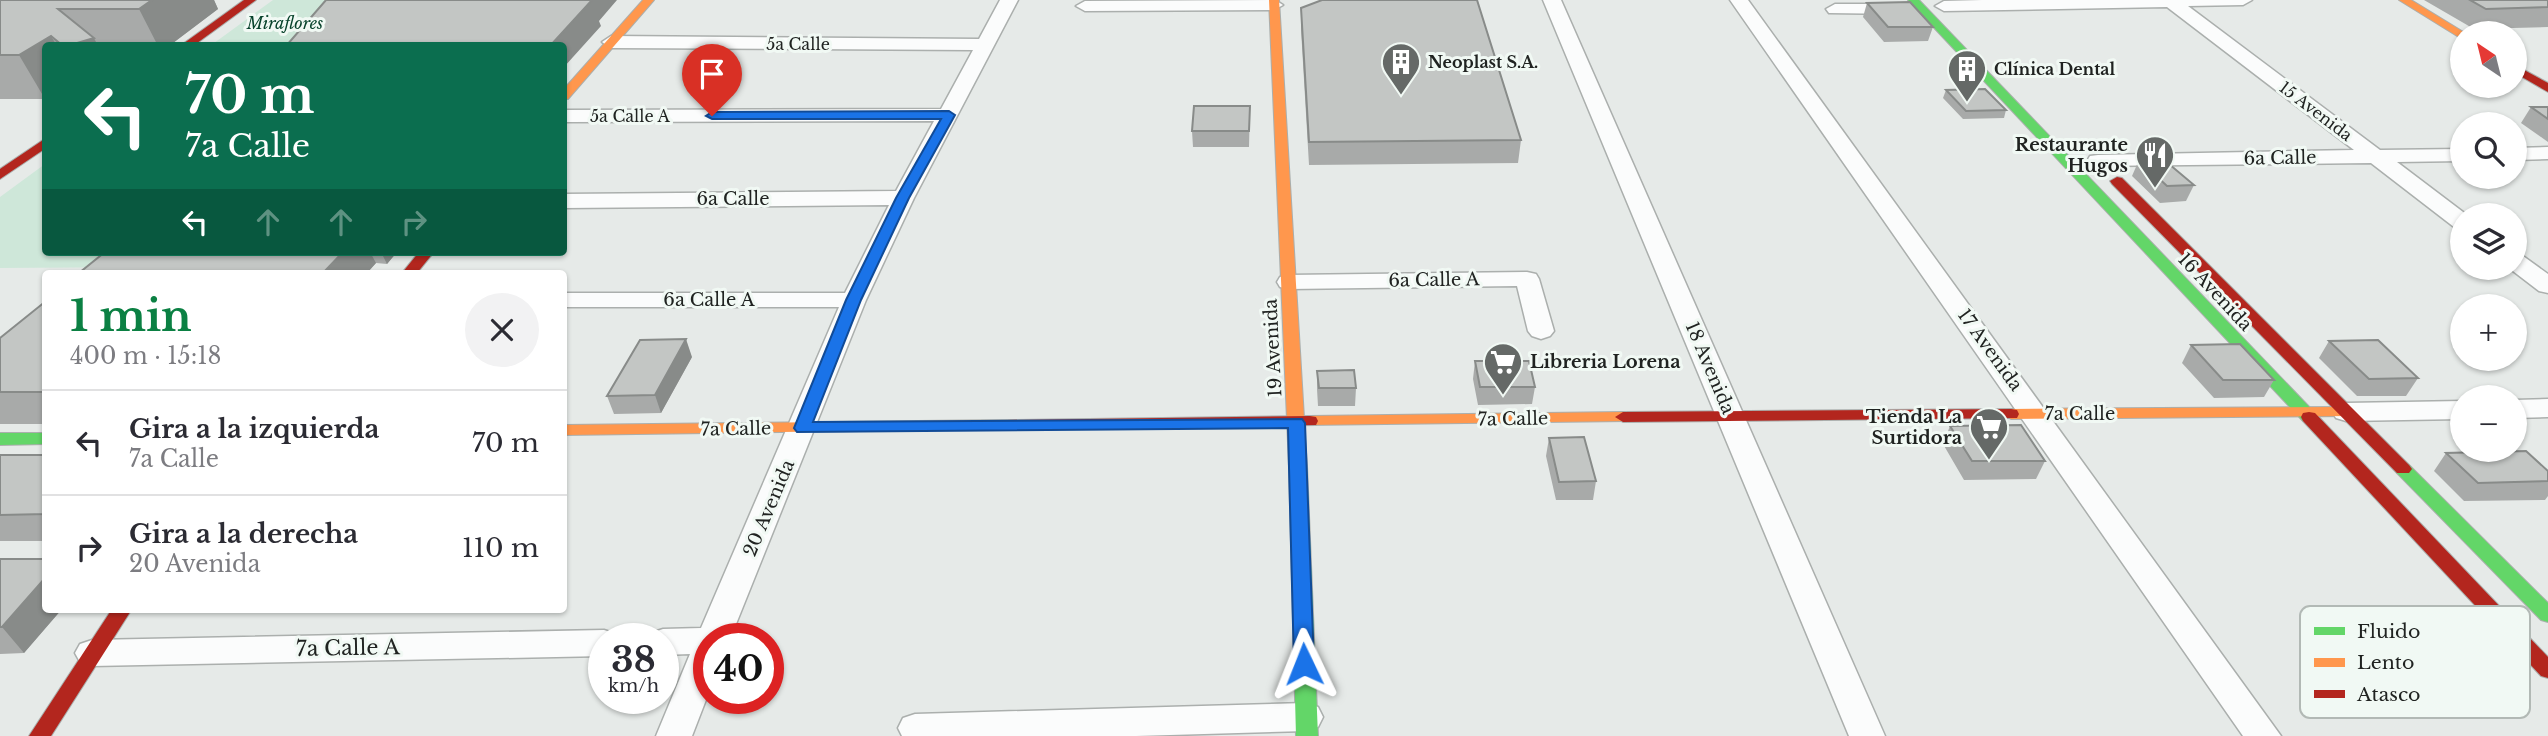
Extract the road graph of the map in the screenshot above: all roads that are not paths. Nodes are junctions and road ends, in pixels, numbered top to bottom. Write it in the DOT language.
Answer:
graph roads {
  1 [pos="251,0"];
  2 [pos="649,0"];
  3 [pos="1009,0"];
  4 [pos="1552,0"];
  5 [pos="1739,0"];
  6 [pos="2243,0"];
  7 [pos="2404,0"];
  8 [pos="2170,1"];
  9 [pos="1274,3"];
  10 [pos="1941,3"];
  11 [pos="1917,4"];
  12 [pos="1085,6"];
  13 [pos="1835,9"];
  14 [pos="1963,25"];
  15 [pos="2450,29"];
  16 [pos="191,42"];
  17 [pos="611,42"];
  18 [pos="985,45"];
  19 [pos="2527,75"];
  20 [pos="2548,88"];
  21 [pos="567,93"];
  22 [pos="949,115"];
  23 [pos="567,116"];
  24 [pos="42,145"];
  25 [pos="2548,153"];
  26 [pos="2527,154"];
  27 [pos="2450,155"];
  28 [pos="2376,156"];
  29 [pos="2093,157"];
  30 [pos="0,175"];
  31 [pos="903,198"];
  32 [pos="567,201"];
  33 [pos="2450,213"];
  34 [pos="424,256"];
  35 [pos="412,270"];
  36 [pos="2527,270"];
  37 [pos="1289,282"];
  38 [pos="2548,286"];
  39 [pos="567,300"];
  40 [pos="854,300"];
  41 [pos="1541,331"];
  42 [pos="2548,408"];
  43 [pos="2527,409"];
  44 [pos="2450,410"];
  45 [pos="2302,412"];
  46 [pos="2346,412"];
  47 [pos="2036,414"];
  48 [pos="1730,416"];
  49 [pos="1296,423"];
  50 [pos="803,428"];
  51 [pos="567,430"];
  52 [pos="42,438"];
  53 [pos="0,439"];
  54 [pos="2487,606"];
  55 [pos="119,613"];
  56 [pos="2548,615"];
  57 [pos="718,623"];
  58 [pos="588,643"];
  59 [pos="2530,651"];
  60 [pos="92,653"];
  61 [pos="2548,670"];
  62 [pos="693,689"];
  63 [pos="1306,727"];
  64 [pos="915,728"];
  65 [pos="40,736"];
  66 [pos="674,736"];
  67 [pos="1867,736"];
  68 [pos="2263,736"];
  1 -- 16 [label="street"];
  2 -- 17 [label="street"];
  3 -- 18 [label="street, 20 Avenida"];
  4 -- 48 [label="street, 18 Avenida"];
  5 -- 47 [label="street, 17 Avenida"];
  6 -- 8 [label="street"];
  7 -- 15 [label="street"];
  8 -- 10 [label="street"];
  8 -- 28 [label="street, 15 Avenida"];
  9 -- 12 [label="street"];
  9 -- 37 [label="street, 19 Avenida"];
  10 -- 14 [label="street"];
  11 -- 13 [label="street"];
  11 -- 45 [label="street, 16 Avenida"];
  17 -- 18 [label="street, 5a Calle"];
  17 -- 21 [label="street"];
  18 -- 22 [label="street, 20 Avenida"];
  19 -- 20 [label="street"];
  22 -- 23 [label="street, 5a Calle A"];
  22 -- 31 [label="street, 20 Avenida"];
  24 -- 30 [label="street"];
  25 -- 26 [label="street"];
  27 -- 28 [label="street, 6a Calle"];
  28 -- 29 [label="street, 6a Calle"];
  28 -- 33 [label="street, 15 Avenida"];
  29 -- 46 [label="street, 16 Avenida"];
  31 -- 32 [label="street, 6a Calle"];
  31 -- 40 [label="street, 20 Avenida"];
  34 -- 35 [label="street"];
  36 -- 38 [label="street"];
  37 -- 41 [label="street, 6a Calle A"];
  37 -- 49 [label="street, 19 Avenida"];
  39 -- 40 [label="street, 6a Calle A"];
  40 -- 50 [label="street, 20 Avenida"];
  42 -- 43 [label="street"];
  44 -- 46 [label="street, 7a Calle"];
  45 -- 46 [label="street, 7a Calle"];
  45 -- 47 [label="street, 7a Calle"];
  45 -- 54 [label="street, 16 Avenida"];
  46 -- 56 [label="street, 16 Avenida"];
  47 -- 48 [label="street, 7a Calle"];
  47 -- 68 [label="street, 17 Avenida"];
  48 -- 49 [label="street, 7a Calle"];
  48 -- 67 [label="street, 18 Avenida"];
  49 -- 50 [label="street, 7a Calle"];
  49 -- 63 [label="street, 19 Avenida"];
  50 -- 51 [label="street, 7a Calle"];
  50 -- 57 [label="street, 20 Avenida"];
  52 -- 53 [label="street"];
  55 -- 60 [label="street"];
  58 -- 60 [label="street, 7a Calle A"];
  59 -- 61 [label="street, 16 Avenida"];
  60 -- 65 [label="street"];
  62 -- 66 [label="street"];
  63 -- 64 [label="street"];
}
